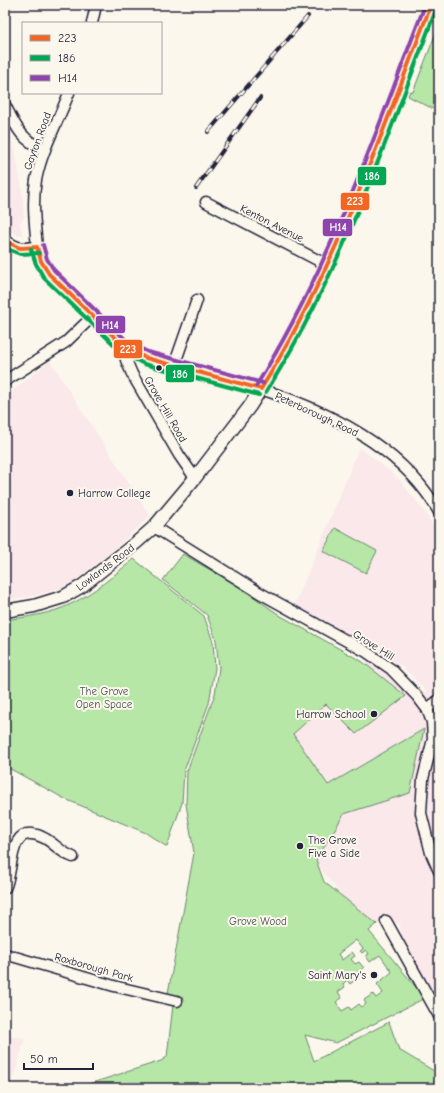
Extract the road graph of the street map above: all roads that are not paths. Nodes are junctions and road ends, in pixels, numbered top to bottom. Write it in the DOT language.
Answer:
graph roads {
  1 [pos="96,5"];
  2 [pos="431,5"];
  3 [pos="92,22"];
  4 [pos="69,94"];
  5 [pos="5,105"];
  6 [pos="45,150"];
  7 [pos="206,202"];
  8 [pos="5,241"];
  9 [pos="37,248"];
  10 [pos="327,265"];
  11 [pos="197,300"];
  12 [pos="90,314"];
  13 [pos="126,348"];
  14 [pos="174,366"];
  15 [pos="5,381"];
  16 [pos="261,389"];
  17 [pos="195,478"];
  18 [pos="439,512"];
  19 [pos="154,527"];
  20 [pos="5,611"];
  21 [pos="439,700"];
  22 [pos="427,709"];
  23 [pos="73,857"];
  24 [pos="439,871"];
  25 [pos="5,888"];
  26 [pos="386,921"];
  27 [pos="5,954"];
  28 [pos="177,1001"];
  29 [pos="439,1016"];
  1 -- 3 [label="street"];
  2 -- 10 [label="main road, Lowlands Road"];
  4 -- 6 [label="street, Gayton Road"];
  5 -- 6 [label="street"];
  6 -- 9 [label="street, Gayton Road"];
  7 -- 10 [label="street, Kenton Avenue"];
  8 -- 9 [label="main road"];
  9 -- 12 [label="main road, Peterborough Road"];
  10 -- 16 [label="main road, Lowlands Road"];
  11 -- 14 [label="street"];
  12 -- 13 [label="main road, Peterborough Road"];
  12 -- 15 [label="street"];
  13 -- 14 [label="main road, Peterborough Road"];
  13 -- 17 [label="street, Grove Hill Road"];
  14 -- 16 [label="main road, Peterborough Road"];
  16 -- 17 [label="main road, Lowlands Road"];
  16 -- 18 [label="street, Peterborough Road"];
  17 -- 19 [label="main road, Lowlands Road"];
  19 -- 20 [label="main road, Lowlands Road"];
  19 -- 22 [label="street, Grove Hill"];
  21 -- 22 [label="street"];
  22 -- 24 [label="street, Grove Hill"];
  23 -- 25 [label="street"];
  26 -- 29 [label="street"];
  27 -- 28 [label="street, Roxborough Park"];
}
